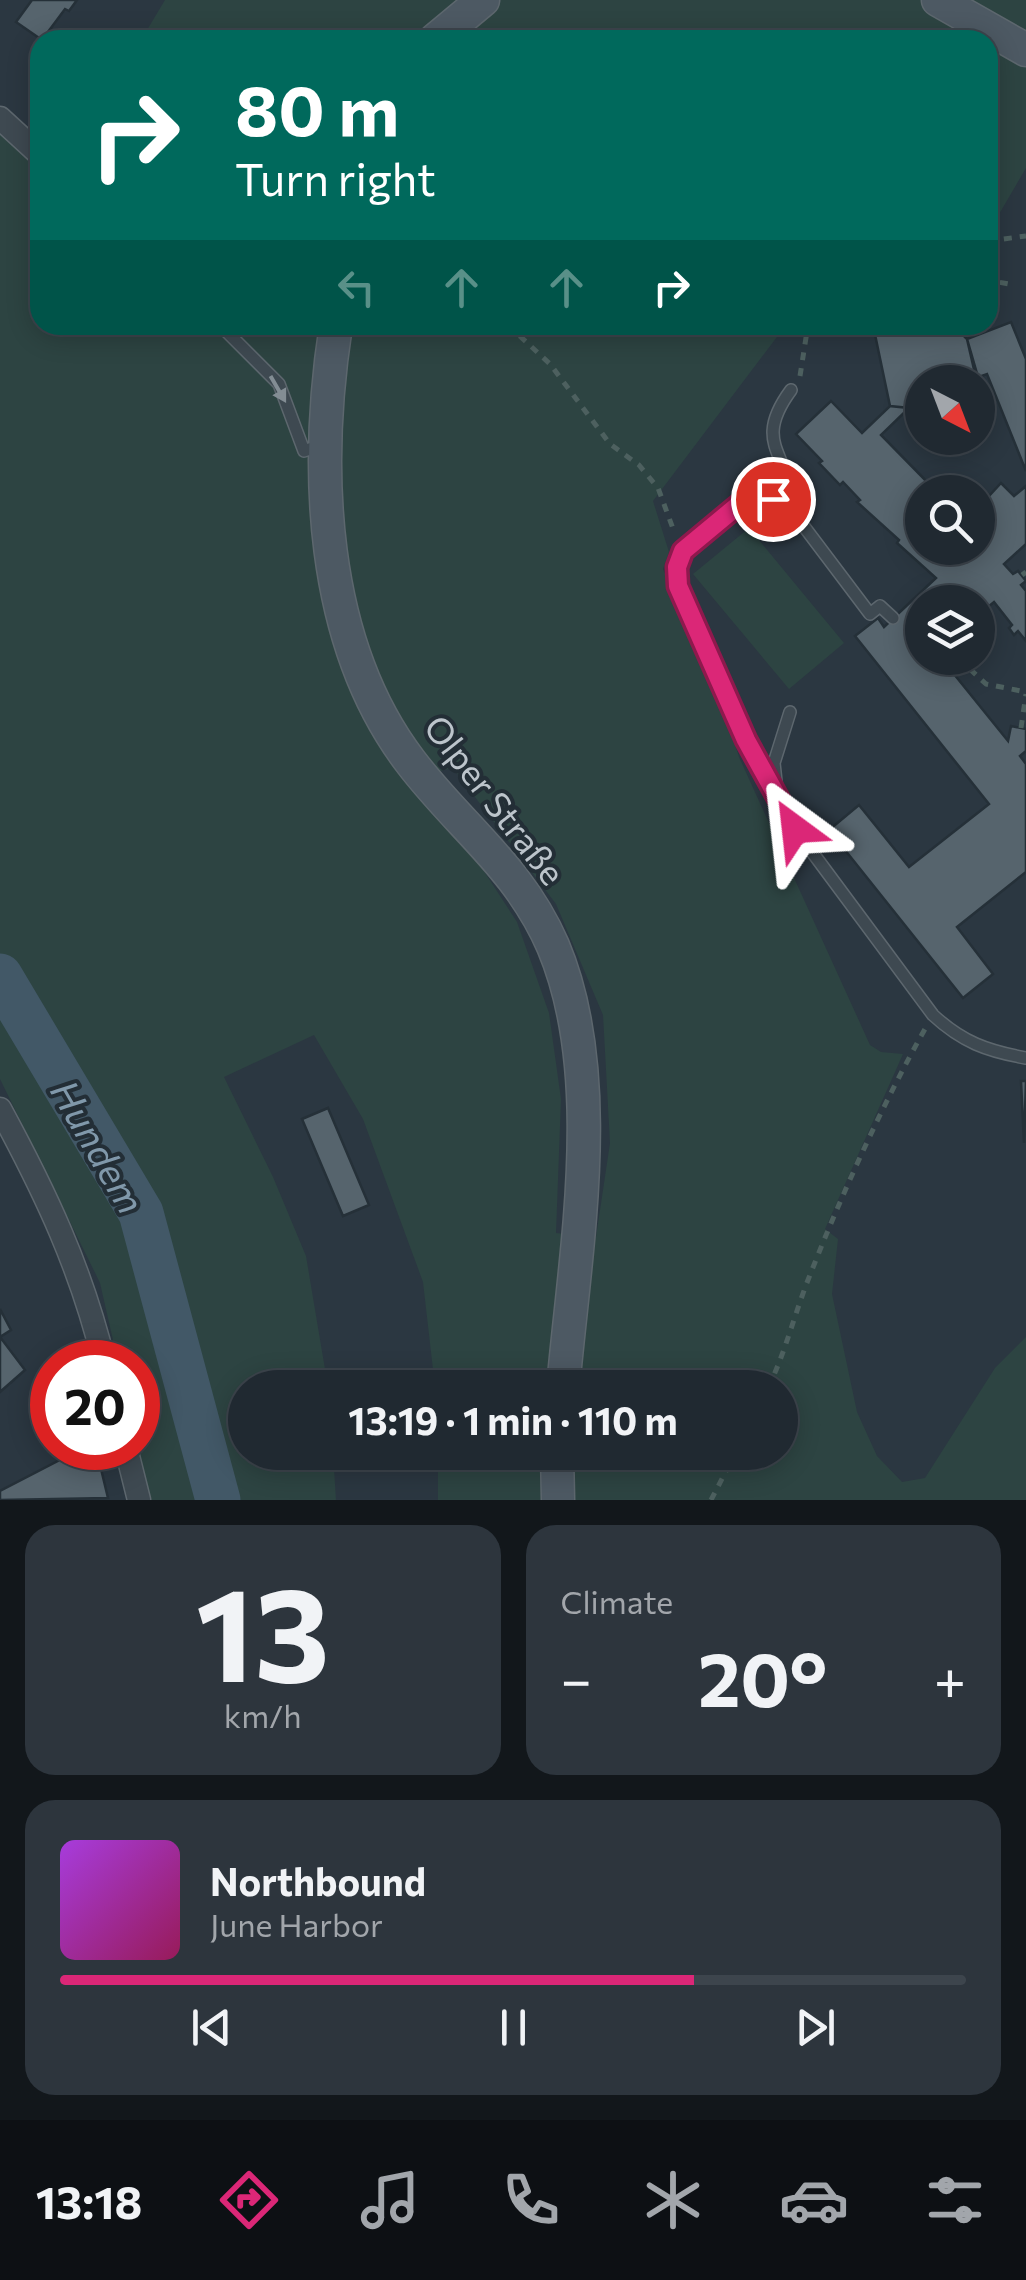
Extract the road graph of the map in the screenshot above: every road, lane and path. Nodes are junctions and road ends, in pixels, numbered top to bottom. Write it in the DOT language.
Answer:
graph roads {
  1 [pos="482,0"];
  2 [pos="938,0"];
  3 [pos="446,30"];
  4 [pos="991,30"];
  5 [pos="998,34"];
  6 [pos="1026,50"];
  7 [pos="0,118"];
  8 [pos="30,146"];
  9 [pos="1026,236"];
  10 [pos="998,239"];
  11 [pos="998,282"];
  12 [pos="1014,285"];
  13 [pos="230,335"];
  14 [pos="334,335"];
  15 [pos="519,335"];
  16 [pos="806,335"];
  17 [pos="791,390"];
  18 [pos="324,444"];
  19 [pos="788,504"];
  20 [pos="683,551"];
  21 [pos="893,618"];
  22 [pos="976,675"];
  23 [pos="1026,693"];
  24 [pos="790,712"];
  25 [pos="1021,728"];
  26 [pos="778,799"];
  27 [pos="933,1015"];
  28 [pos="1026,1058"];
  29 [pos="0,1108"];
  30 [pos="98,1340"];
  31 [pos="564,1370"];
  32 [pos="776,1370"];
  33 [pos="132,1470"];
  34 [pos="557,1470"];
  35 [pos="727,1470"];
  36 [pos="139,1500"];
  37 [pos="558,1500"];
  38 [pos="712,1500"];
  1 -- 3 [label="main road"];
  2 -- 4 [label="main road"];
  5 -- 6 [label="main road"];
  7 -- 8 [label="street"];
  9 -- 10 [label="path"];
  11 -- 12 [label="path"];
  13 -- 18 [label="lane, one-way"];
  14 -- 18 [label="main road, Olper Straße"];
  15 -- 20 [label="path"];
  16 -- 17 [label="path"];
  17 -- 19 [label="lane"];
  18 -- 31 [label="main road, Olper Straße"];
  19 -- 20 [label="lane"];
  19 -- 21 [label="lane"];
  20 -- 26 [label="lane"];
  22 -- 23 [label="path"];
  23 -- 25 [label="path"];
  24 -- 26 [label="lane"];
  26 -- 27 [label="lane"];
  27 -- 28 [label="lane"];
  27 -- 32 [label="path"];
  29 -- 30 [label="street"];
  33 -- 36 [label="street"];
  34 -- 37 [label="main road"];
  35 -- 38 [label="path"];
}
